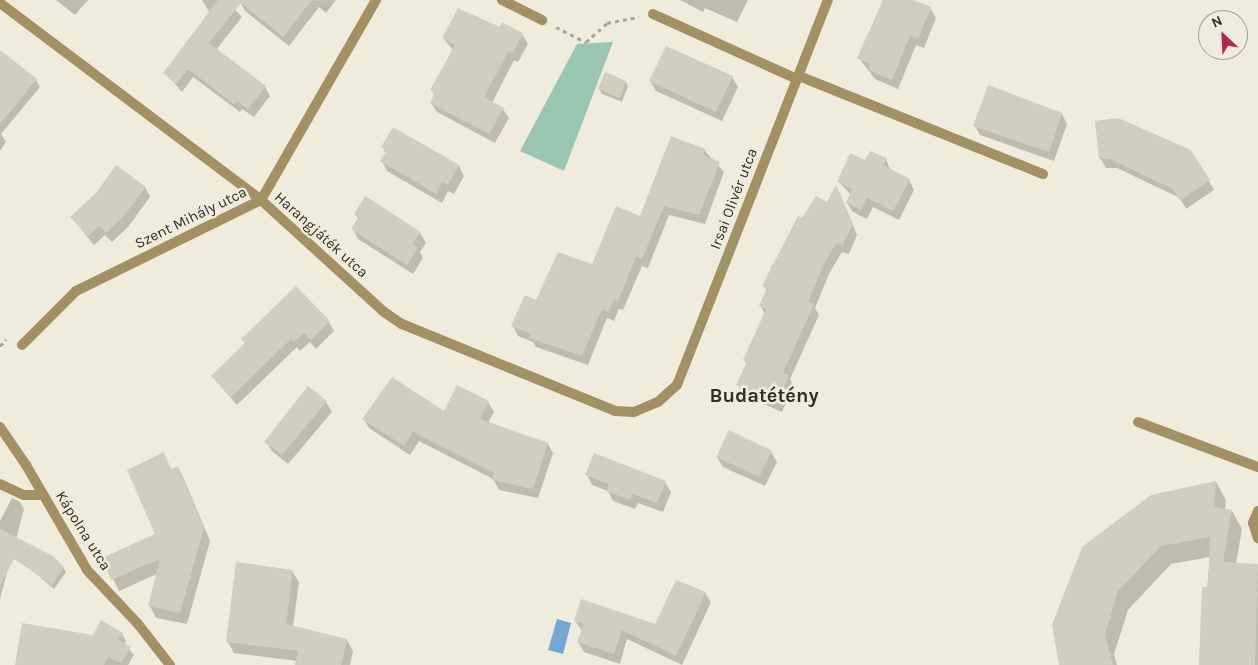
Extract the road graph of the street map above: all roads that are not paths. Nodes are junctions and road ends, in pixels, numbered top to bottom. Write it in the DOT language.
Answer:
graph roads {
  1 [pos="376,0"];
  2 [pos="502,0"];
  3 [pos="828,0"];
  4 [pos="0,3"];
  5 [pos="653,14"];
  6 [pos="542,20"];
  7 [pos="798,77"];
  8 [pos="1043,174"];
  9 [pos="261,200"];
  10 [pos="22,345"];
  11 [pos="658,402"];
  12 [pos="1138,422"];
  13 [pos="0,427"];
  14 [pos="1258,467"];
  15 [pos="0,484"];
  16 [pos="43,495"];
  17 [pos="1258,511"];
  18 [pos="1258,538"];
  19 [pos="170,665"];
  1 -- 9 [label="street, Szent Mihály utca"];
  2 -- 6 [label="street"];
  3 -- 7 [label="street, Irsai Olivér utca"];
  4 -- 9 [label="street, Harangjáték utca"];
  5 -- 7 [label="street"];
  7 -- 8 [label="street"];
  7 -- 11 [label="street, Irsai Olivér utca"];
  9 -- 10 [label="street, Szent Mihály utca"];
  9 -- 11 [label="street, Harangjáték utca"];
  12 -- 14 [label="street"];
  13 -- 16 [label="street, Kápolna utca"];
  15 -- 16 [label="street"];
  16 -- 19 [label="street, Kápolna utca"];
  17 -- 18 [label="street"];
}
